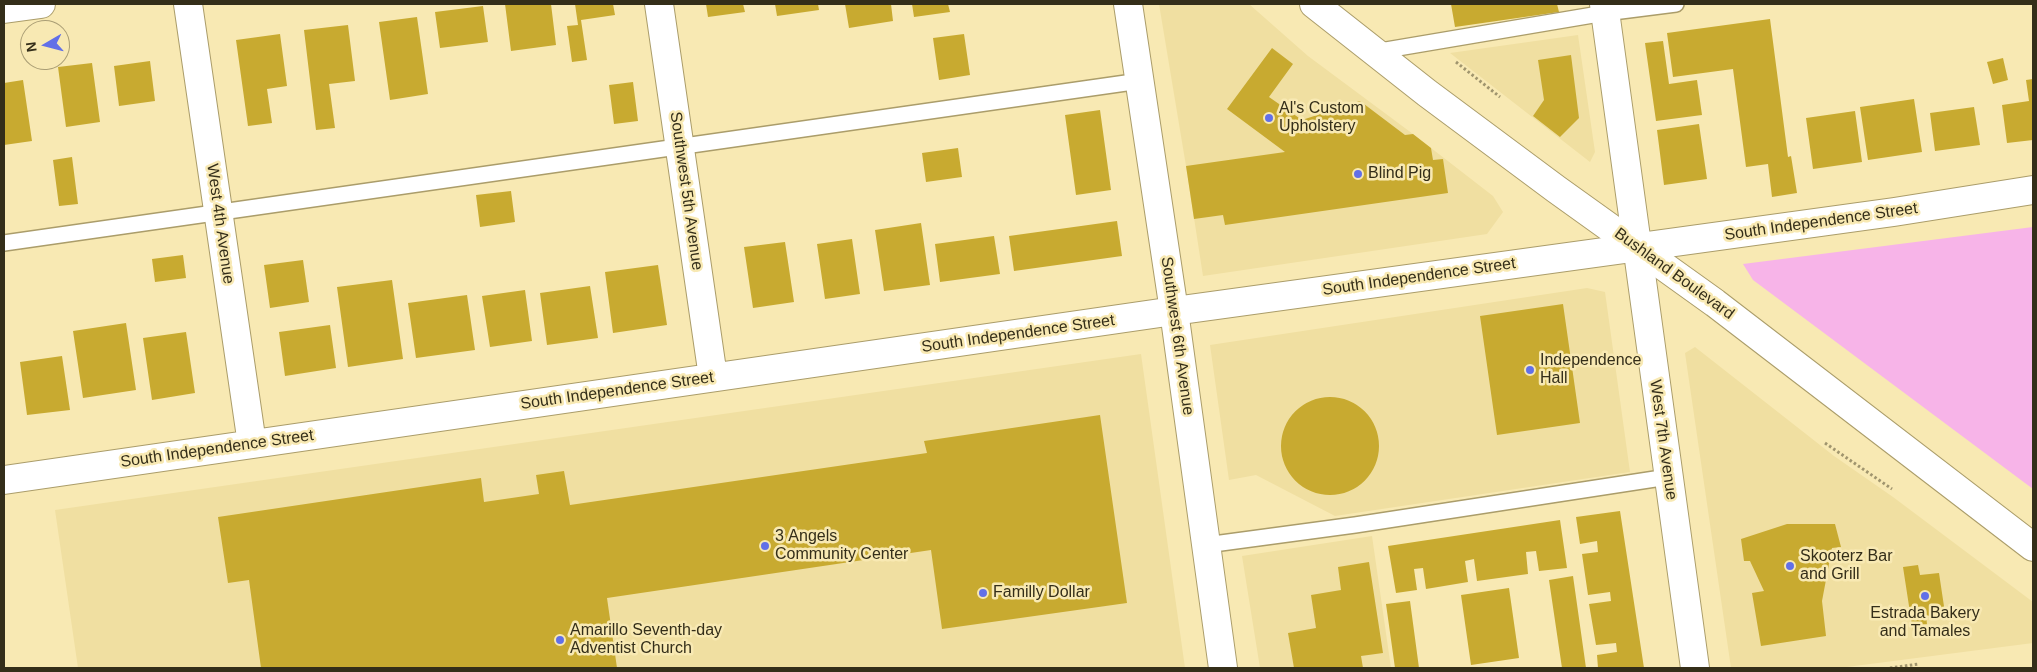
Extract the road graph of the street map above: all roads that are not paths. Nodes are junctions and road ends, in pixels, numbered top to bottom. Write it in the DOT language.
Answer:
graph roads {
  1 [pos="41,4"];
  2 [pos="188,4"];
  3 [pos="659,4"];
  4 [pos="1128,4"];
  5 [pos="1314,4"];
  6 [pos="1676,4"];
  7 [pos="4,9"];
  8 [pos="1605,9"];
  9 [pos="1373,52"];
  10 [pos="1140,81"];
  11 [pos="680,146"];
  12 [pos="2033,190"];
  13 [pos="218,212"];
  14 [pos="4,243"];
  15 [pos="1638,248"];
  16 [pos="1174,311"];
  17 [pos="713,377"];
  18 [pos="252,444"];
  19 [pos="1668,478"];
  20 [pos="4,480"];
  21 [pos="1206,545"];
  22 [pos="2033,547"];
  23 [pos="1223,668"];
  24 [pos="1695,668"];
  1 -- 7 [label="street"];
  2 -- 13 [label="street, West 4th Avenue"];
  3 -- 11 [label="street, Southwest 5th Avenue"];
  4 -- 10 [label="street, Southwest 6th Avenue"];
  5 -- 9 [label="street, Bushland Boulevard"];
  6 -- 8 [label="lane"];
  8 -- 9 [label="lane"];
  8 -- 15 [label="street, West 7th Avenue"];
  9 -- 15 [label="street, Bushland Boulevard"];
  10 -- 11 [label="lane"];
  10 -- 16 [label="street, Southwest 6th Avenue"];
  11 -- 13 [label="lane"];
  11 -- 17 [label="street, Southwest 5th Avenue"];
  12 -- 15 [label="street, South Independence Street"];
  13 -- 14 [label="lane"];
  13 -- 18 [label="street, West 4th Avenue"];
  15 -- 16 [label="street, South Independence Street"];
  15 -- 19 [label="street, West 7th Avenue"];
  15 -- 22 [label="street, Bushland Boulevard"];
  16 -- 17 [label="street, South Independence Street"];
  16 -- 21 [label="street, Southwest 6th Avenue"];
  17 -- 18 [label="street, South Independence Street"];
  18 -- 20 [label="street, South Independence Street"];
  19 -- 21 [label="lane"];
  19 -- 24 [label="street, West 7th Avenue"];
  21 -- 23 [label="street, Southwest 6th Avenue"];
}
